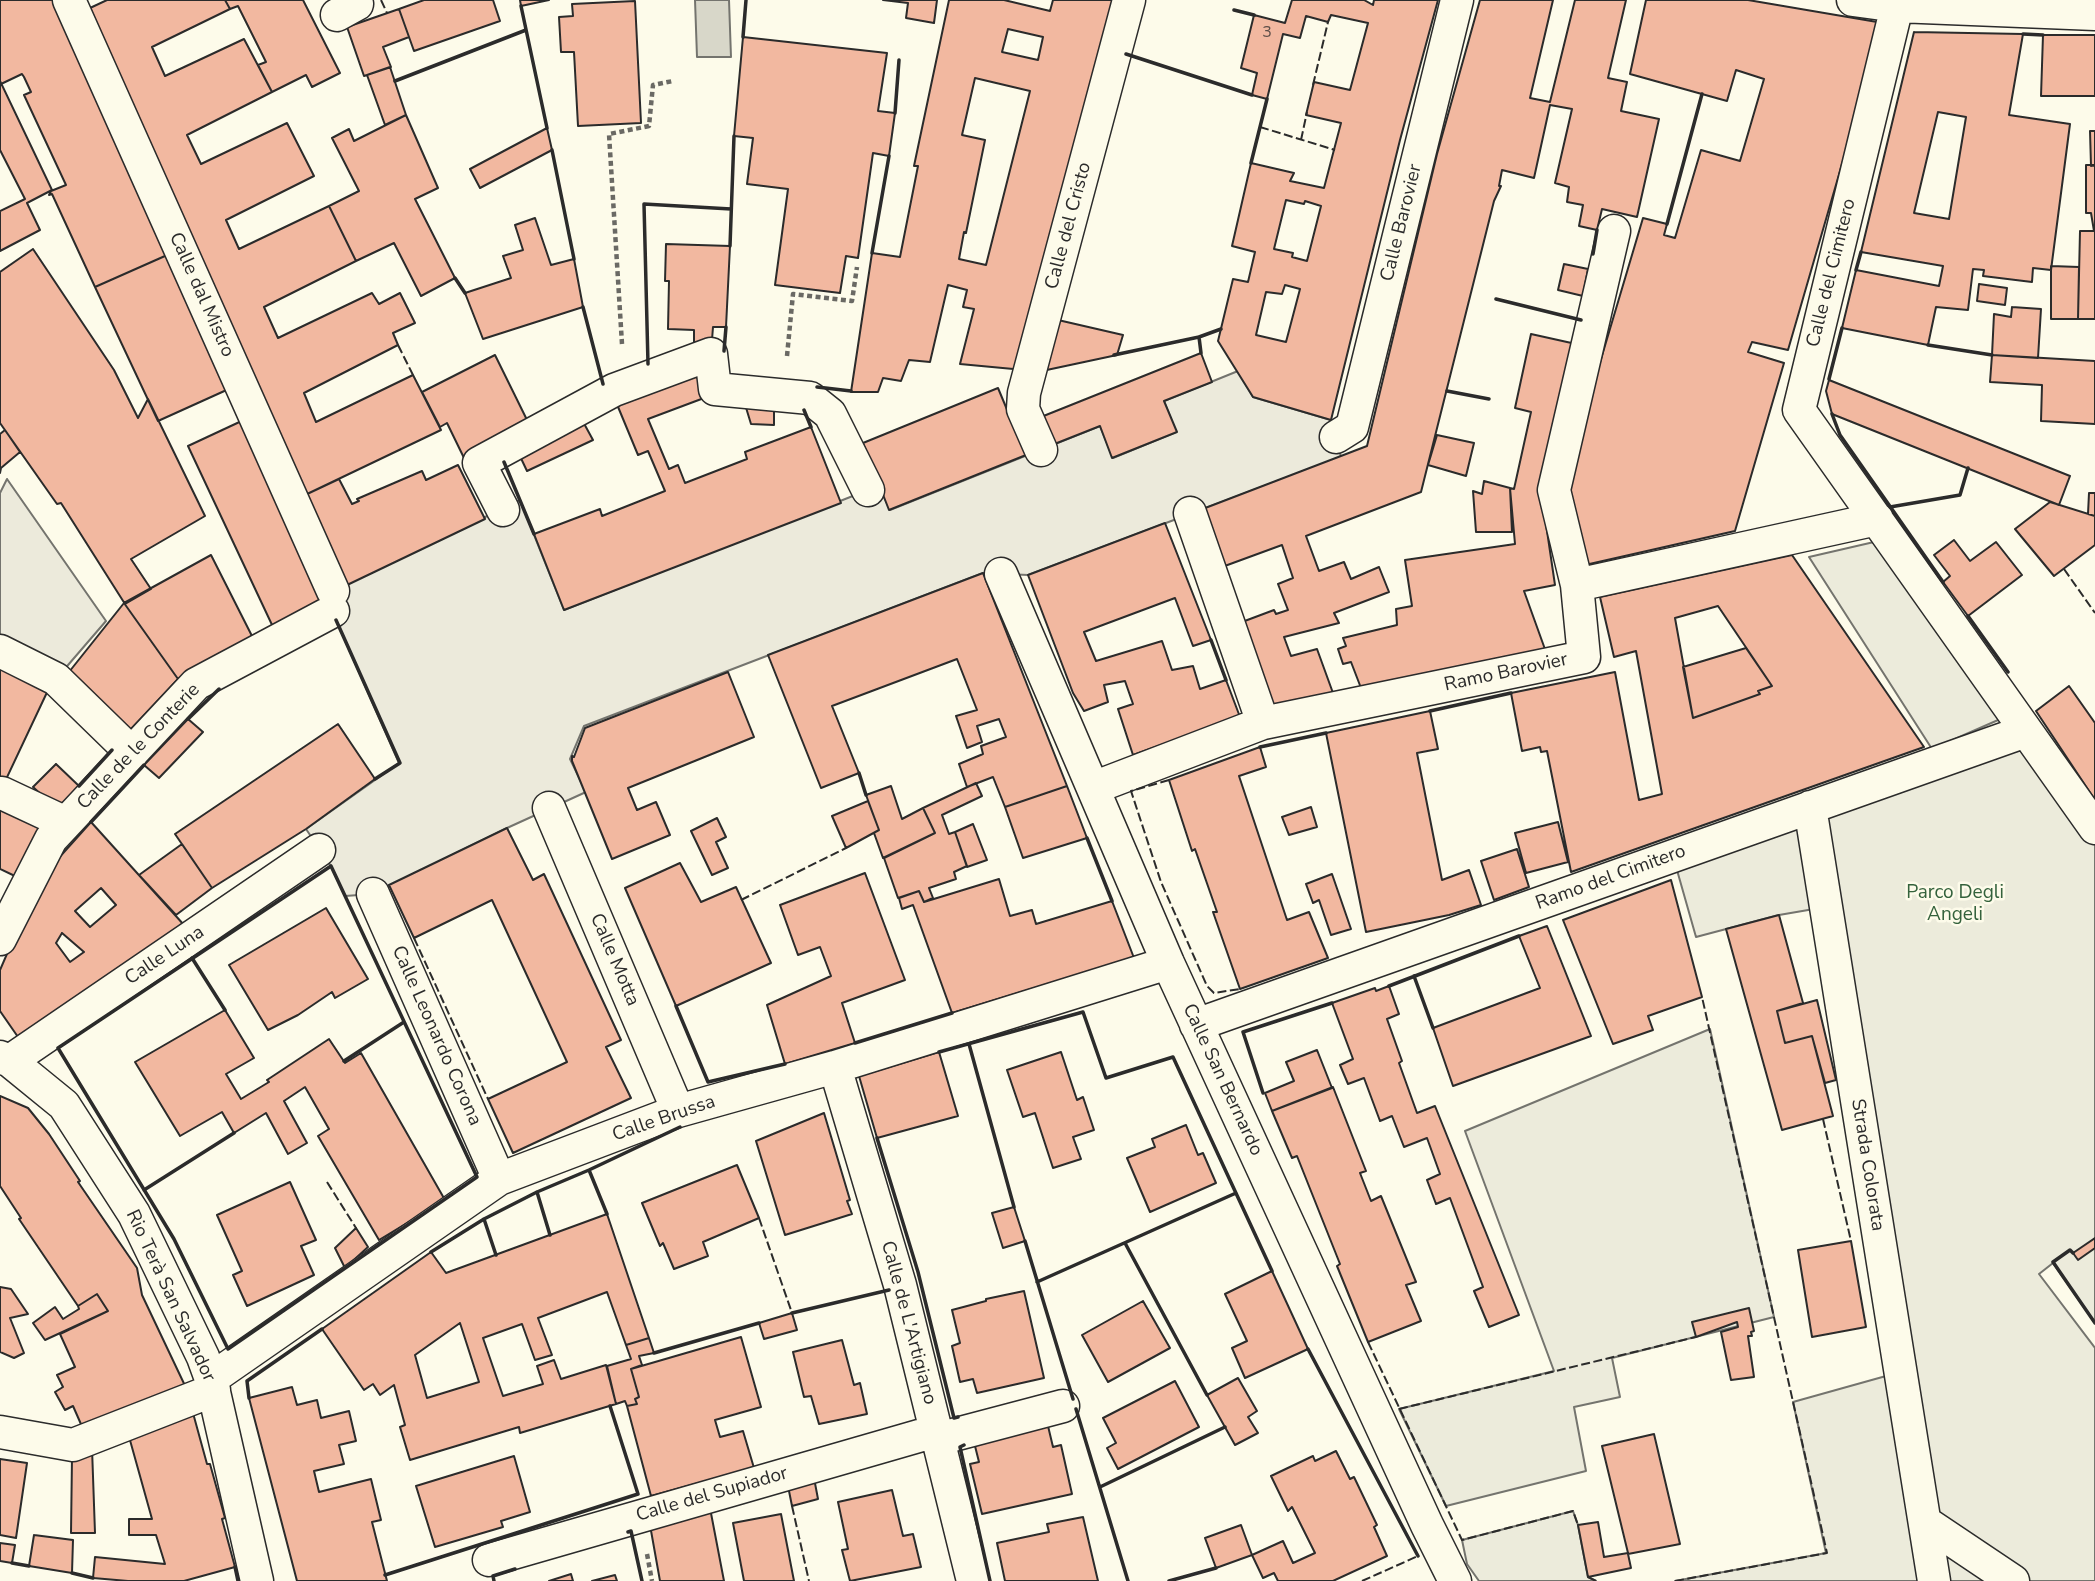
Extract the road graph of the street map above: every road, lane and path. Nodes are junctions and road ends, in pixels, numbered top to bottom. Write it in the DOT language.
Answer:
graph roads {
  1 [pos="69,0"];
  2 [pos="1129,0"];
  3 [pos="1457,0"];
  4 [pos="1853,0"];
  5 [pos="1897,6"];
  6 [pos="2095,14"];
  7 [pos="673,81"];
  8 [pos="1614,231"];
  9 [pos="857,267"];
  10 [pos="625,387"];
  11 [pos="782,395"];
  12 [pos="1336,437"];
  13 [pos="1041,450"];
  14 [pos="868,490"];
  15 [pos="503,510"];
  16 [pos="1190,513"];
  17 [pos="1877,519"];
  18 [pos="1001,573"];
  19 [pos="1577,585"];
  20 [pos="333,601"];
  21 [pos="0,651"];
  22 [pos="1263,723"];
  23 [pos="2026,731"];
  24 [pos="132,753"];
  25 [pos="1093,788"];
  26 [pos="2,793"];
  27 [pos="1810,807"];
  28 [pos="549,808"];
  29 [pos="66,822"];
  30 [pos="2095,828"];
  31 [pos="319,850"];
  32 [pos="373,894"];
  33 [pos="0,939"];
  34 [pos="1167,963"];
  35 [pos="1196,1025"];
  36 [pos="5,1059"];
  37 [pos="835,1067"];
  38 [pos="678,1111"];
  39 [pos="499,1179"];
  40 [pos="212,1385"];
  41 [pos="1063,1406"];
  42 [pos="0,1432"];
  43 [pos="937,1435"];
  44 [pos="1924,1522"];
  45 [pos="489,1560"];
  46 [pos="1453,1580"];
  47 [pos="257,1581"];
  48 [pos="973,1581"];
  49 [pos="1934,1581"];
  50 [pos="2013,1581"];
  1 -- 20 [label="street, Calle dal Mistro"];
  2 -- 13 [label="street, Calle del Cristo"];
  3 -- 12 [label="street, Calle Barovier"];
  4 -- 5 [label="street"];
  5 -- 6 [label="street"];
  5 -- 17 [label="street, Calle del Cimitero"];
  7 -- 10 [label="path"];
  8 -- 19 [label="street, Ramo Barovier"];
  9 -- 11 [label="path"];
  10 -- 11 [label="street"];
  10 -- 15 [label="street"];
  11 -- 14 [label="street"];
  16 -- 22 [label="street"];
  17 -- 19 [label="street"];
  17 -- 23 [label="street, Calle del Cimitero"];
  18 -- 25 [label="street, Calle San Bernardo"];
  19 -- 22 [label="street, Ramo Barovier"];
  20 -- 24 [label="street, Calle de le Conterie"];
  21 -- 24 [label="street"];
  22 -- 25 [label="street, Ramo Barovier"];
  23 -- 27 [label="street, Ramo del Cimitero"];
  23 -- 30 [label="street, Calle del Cimitero"];
  24 -- 29 [label="street, Calle de le Conterie"];
  25 -- 34 [label="street, Calle San Bernardo"];
  26 -- 29 [label="street"];
  27 -- 35 [label="street, Ramo del Cimitero"];
  27 -- 44 [label="street, Strada Colorata"];
  28 -- 38 [label="street, Calle Motta"];
  29 -- 33 [label="street, Calle de le Conterie"];
  31 -- 36 [label="street, Calle Luna"];
  32 -- 39 [label="street, Calle Leonardo Corona"];
  34 -- 35 [label="street, Calle San Bernardo"];
  34 -- 37 [label="street, Calle Brussa"];
  35 -- 46 [label="street, Calle San Bernardo"];
  36 -- 40 [label="street, Rio Terà San Salvador"];
  37 -- 38 [label="street, Calle Brussa"];
  37 -- 43 [label="street, Calle de L'Artigiano"];
  38 -- 39 [label="street, Calle Brussa"];
  39 -- 40 [label="street, Calle Brussa"];
  40 -- 42 [label="street, Calle Brussa"];
  40 -- 47 [label="street, Rio Terà San Salvador"];
  41 -- 43 [label="street, Calle del Supiador"];
  43 -- 45 [label="street, Calle del Supiador"];
  43 -- 48 [label="street, Calle de L'Artigiano"];
  44 -- 49 [label="street, Strada Colorata"];
  44 -- 50 [label="street"];
}
